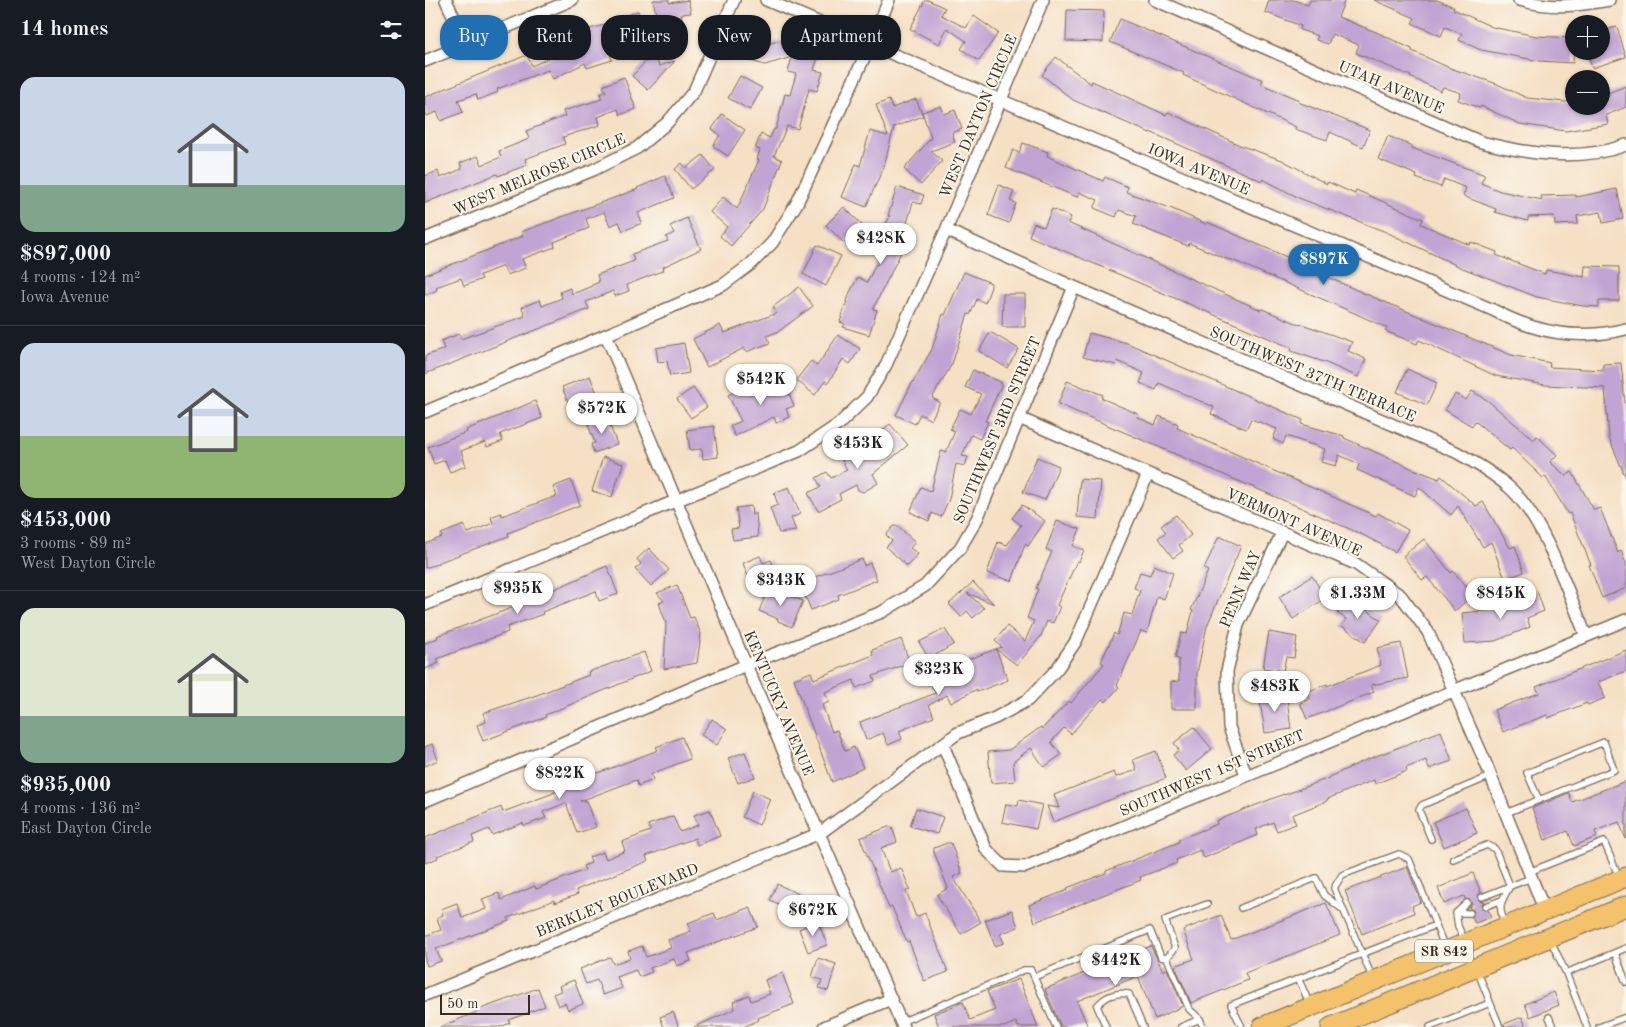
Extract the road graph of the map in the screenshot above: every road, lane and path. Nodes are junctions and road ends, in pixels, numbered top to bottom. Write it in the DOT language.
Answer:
graph roads {
  1 [pos="446,0"];
  2 [pos="572,0"];
  3 [pos="734,0"];
  4 [pos="766,0"];
  5 [pos="889,0"];
  6 [pos="1043,0"];
  7 [pos="1155,0"];
  8 [pos="1519,0"];
  9 [pos="1609,0"];
  10 [pos="453,15"];
  11 [pos="801,15"];
  12 [pos="883,15"];
  13 [pos="508,27"];
  14 [pos="440,54"];
  15 [pos="901,58"];
  16 [pos="425,60"];
  17 [pos="863,60"];
  18 [pos="1001,101"];
  19 [pos="1626,145"];
  20 [pos="946,230"];
  21 [pos="425,239"];
  22 [pos="1074,287"];
  23 [pos="1626,329"];
  24 [pos="606,335"];
  25 [pos="425,412"];
  26 [pos="1019,418"];
  27 [pos="1148,474"];
  28 [pos="676,500"];
  29 [pos="1281,533"];
  30 [pos="425,605"];
  31 [pos="1626,620"];
  32 [pos="1586,636"];
  33 [pos="746,665"];
  34 [pos="1455,689"];
  35 [pos="943,745"];
  36 [pos="1246,775"];
  37 [pos="1491,776"];
  38 [pos="1539,800"];
  39 [pos="425,801"];
  40 [pos="1506,813"];
  41 [pos="819,833"];
  42 [pos="1431,839"];
  43 [pos="1453,859"];
  44 [pos="1530,875"];
  45 [pos="1623,878"];
  46 [pos="1510,886"];
  47 [pos="1502,900"];
  48 [pos="1467,903"];
  49 [pos="1207,904"];
  50 [pos="1626,906"];
  51 [pos="1241,908"];
  52 [pos="1343,910"];
  53 [pos="1544,910"];
  54 [pos="1471,912"];
  55 [pos="1456,913"];
  56 [pos="1436,925"];
  57 [pos="1505,925"];
  58 [pos="1550,937"];
  59 [pos="1465,942"];
  60 [pos="1626,948"];
  61 [pos="1446,950"];
  62 [pos="1516,951"];
  63 [pos="1615,953"];
  64 [pos="1362,954"];
  65 [pos="1167,958"];
  66 [pos="1476,968"];
  67 [pos="1566,974"];
  68 [pos="1034,977"];
  69 [pos="1299,980"];
  70 [pos="1373,981"];
  71 [pos="1626,982"];
  72 [pos="425,995"];
  73 [pos="891,999"];
  74 [pos="1490,1003"];
  75 [pos="1311,1007"];
  76 [pos="1549,1017"];
  77 [pos="1626,1017"];
  78 [pos="1200,1019"];
  79 [pos="902,1024"];
  80 [pos="824,1027"];
  81 [pos="1056,1027"];
  82 [pos="1106,1027"];
  83 [pos="1143,1027"];
  84 [pos="1181,1027"];
  85 [pos="1203,1027"];
  86 [pos="1242,1027"];
  87 [pos="1261,1027"];
  88 [pos="1302,1027"];
  89 [pos="1331,1027"];
  90 [pos="1430,1027"];
  91 [pos="1500,1027"];
  92 [pos="1553,1027"];
  93 [pos="1587,1027"];
  94 [pos="1599,1027"];
  1 -- 10 [label="street"];
  2 -- 13 [label="street"];
  3 -- 21 [label="street, WEST MELROSE CIRCLE"];
  4 -- 11 [label="street, IOWA AVENUE"];
  5 -- 12 [label="street"];
  6 -- 18 [label="street, WEST DAYTON CIRCLE"];
  7 -- 19 [label="street, UTAH AVENUE"];
  8 -- 9 [label="street"];
  14 -- 16 [label="street"];
  15 -- 18 [label="street, IOWA AVENUE"];
  17 -- 24 [label="street"];
  18 -- 20 [label="street, WEST DAYTON CIRCLE"];
  18 -- 23 [label="street, IOWA AVENUE"];
  20 -- 22 [label="street, SOUTHWEST 37TH TERRACE"];
  20 -- 28 [label="street, WEST DAYTON CIRCLE"];
  22 -- 26 [label="street, SOUTHWEST 3RD STREET"];
  22 -- 32 [label="street, SOUTHWEST 37TH TERRACE"];
  24 -- 25 [label="street"];
  24 -- 28 [label="street, KENTUCKY AVENUE"];
  26 -- 27 [label="street, VERMONT AVENUE"];
  26 -- 33 [label="street, SOUTHWEST 3RD STREET"];
  27 -- 29 [label="street, VERMONT AVENUE"];
  27 -- 35 [label="street, BERKLEY BOULEVARD"];
  28 -- 30 [label="street, WEST DAYTON CIRCLE"];
  28 -- 33 [label="street, KENTUCKY AVENUE"];
  29 -- 34 [label="street, VERMONT AVENUE"];
  29 -- 36 [label="street, PENN WAY"];
  31 -- 32 [label="street, SOUTHWEST 1ST STREET"];
  32 -- 34 [label="street, SOUTHWEST 1ST STREET"];
  33 -- 39 [label="street, SOUTHWEST 3RD STREET"];
  33 -- 41 [label="street, KENTUCKY AVENUE"];
  34 -- 36 [label="street, SOUTHWEST 1ST STREET"];
  34 -- 37 [label="street, VERMONT AVENUE"];
  35 -- 36 [label="street, SOUTHWEST 1ST STREET"];
  35 -- 41 [label="street, BERKLEY BOULEVARD"];
  37 -- 40 [label="street, VERMONT AVENUE"];
  37 -- 42 [label="lane"];
  38 -- 38 [label="lane"];
  38 -- 40 [label="lane"];
  40 -- 44 [label="street, VERMONT AVENUE"];
  41 -- 72 [label="street, BERKLEY BOULEVARD"];
  41 -- 73 [label="street, KENTUCKY AVENUE"];
  43 -- 46 [label="lane"];
  44 -- 45 [label="lane"];
  44 -- 46 [label="lane"];
  44 -- 53 [label="street, VERMONT AVENUE"];
  45 -- 53 [label="main road, SR 842"];
  46 -- 47 [label="lane"];
  46 -- 47 [label="lane"];
  47 -- 57 [label="lane"];
  48 -- 55 [label="lane"];
  49 -- 65 [label="lane"];
  50 -- 58 [label="main road, SR 842"];
  51 -- 52 [label="lane"];
  52 -- 56 [label="lane"];
  52 -- 64 [label="lane"];
  53 -- 57 [label="main road, SR 842"];
  53 -- 62 [label="main road"];
  54 -- 55 [label="lane"];
  55 -- 59 [label="lane"];
  56 -- 61 [label="lane"];
  56 -- 64 [label="lane"];
  57 -- 59 [label="main road, SR 842"];
  58 -- 62 [label="main road, SR 842"];
  58 -- 67 [label="lane"];
  59 -- 61 [label="main road, SR 842"];
  60 -- 63 [label="lane"];
  61 -- 70 [label="main road, SR 842"];
  62 -- 66 [label="main road, SR 842"];
  63 -- 67 [label="lane"];
  63 -- 71 [label="lane"];
  64 -- 69 [label="lane"];
  64 -- 70 [label="lane"];
  65 -- 68 [label="lane"];
  65 -- 78 [label="lane"];
  66 -- 74 [label="lane"];
  66 -- 89 [label="main road, SR 842"];
  67 -- 93 [label="lane"];
  68 -- 79 [label="lane"];
  68 -- 81 [label="lane"];
  69 -- 75 [label="lane"];
  69 -- 86 [label="lane"];
  70 -- 75 [label="main road, SR 842"];
  73 -- 79 [label="street, KENTUCKY AVENUE"];
  73 -- 80 [label="street"];
  74 -- 90 [label="lane"];
  74 -- 91 [label="lane"];
  75 -- 87 [label="main road, SR 842"];
  75 -- 88 [label="main road"];
  76 -- 92 [label="lane"];
  77 -- 94 [label="lane"];
  78 -- 84 [label="lane"];
  78 -- 85 [label="lane"];
  82 -- 83 [label="lane"];
}
